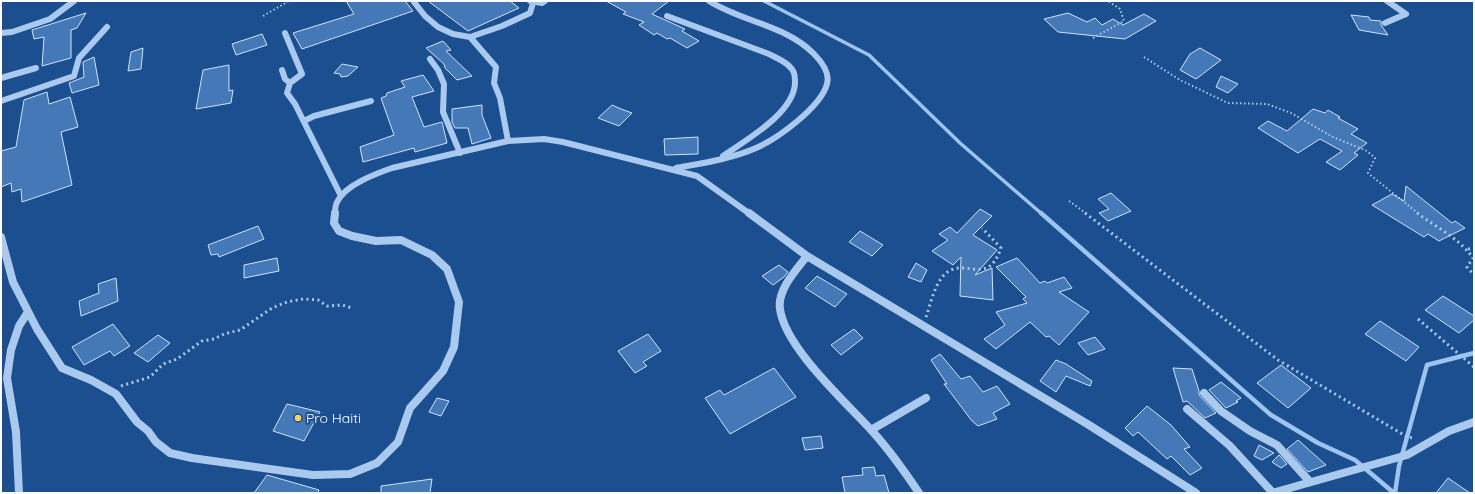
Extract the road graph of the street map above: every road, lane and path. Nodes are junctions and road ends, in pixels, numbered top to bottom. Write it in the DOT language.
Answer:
graph roads {
  1 [pos="74,1"];
  2 [pos="289,1"];
  3 [pos="545,1"];
  4 [pos="709,1"];
  5 [pos="1108,1"];
  6 [pos="1387,1"];
  7 [pos="414,2"];
  8 [pos="531,2"];
  9 [pos="263,16"];
  10 [pos="667,16"];
  11 [pos="1385,23"];
  12 [pos="107,27"];
  13 [pos="285,33"];
  14 [pos="1,34"];
  15 [pos="470,37"];
  16 [pos="1093,38"];
  17 [pos="1144,57"];
  18 [pos="430,58"];
  19 [pos="36,68"];
  20 [pos="282,70"];
  21 [pos="1,78"];
  22 [pos="290,84"];
  23 [pos="1,101"];
  24 [pos="371,101"];
  25 [pos="304,121"];
  26 [pos="508,141"];
  27 [pos="460,154"];
  28 [pos="718,160"];
  29 [pos="674,168"];
  30 [pos="341,196"];
  31 [pos="1069,201"];
  32 [pos="982,228"];
  33 [pos="1,237"];
  34 [pos="1474,248"];
  35 [pos="1468,249"];
  36 [pos="807,256"];
  37 [pos="1474,275"];
  38 [pos="352,308"];
  39 [pos="28,312"];
  40 [pos="1418,319"];
  41 [pos="924,325"];
  42 [pos="1474,367"];
  43 [pos="109,390"];
  44 [pos="1204,393"];
  45 [pos="926,398"];
  46 [pos="1188,409"];
  47 [pos="1474,422"];
  48 [pos="871,430"];
  49 [pos="1422,436"];
  50 [pos="1310,482"];
  51 [pos="19,493"];
  52 [pos="919,493"];
  53 [pos="1196,493"];
  54 [pos="1273,493"];
  1 -- 14 [label="street"];
  2 -- 9 [label="path"];
  3 -- 8 [label="street"];
  4 -- 28 [label="street"];
  5 -- 16 [label="path"];
  6 -- 11 [label="street"];
  7 -- 15 [label="street"];
  8 -- 15 [label="street"];
  10 -- 28 [label="street"];
  12 -- 23 [label="street"];
  13 -- 22 [label="street"];
  15 -- 26 [label="street"];
  17 -- 35 [label="path"];
  18 -- 27 [label="street"];
  19 -- 21 [label="street"];
  20 -- 22 [label="street"];
  22 -- 25 [label="street"];
  24 -- 25 [label="street"];
  25 -- 30 [label="street"];
  26 -- 27 [label="street"];
  26 -- 29 [label="street"];
  27 -- 30 [label="street"];
  28 -- 29 [label="street"];
  29 -- 36 [label="street"];
  30 -- 43 [label="street"];
  31 -- 49 [label="path"];
  32 -- 41 [label="path"];
  33 -- 39 [label="street"];
  34 -- 35 [label="path"];
  35 -- 37 [label="path"];
  36 -- 41 [label="street"];
  36 -- 48 [label="street"];
  38 -- 43 [label="path"];
  39 -- 43 [label="street"];
  39 -- 51 [label="street"];
  40 -- 42 [label="path"];
  41 -- 53 [label="street"];
  44 -- 50 [label="street"];
  45 -- 48 [label="street"];
  46 -- 54 [label="street"];
  47 -- 50 [label="street"];
  48 -- 52 [label="street"];
  50 -- 54 [label="street"];
}
